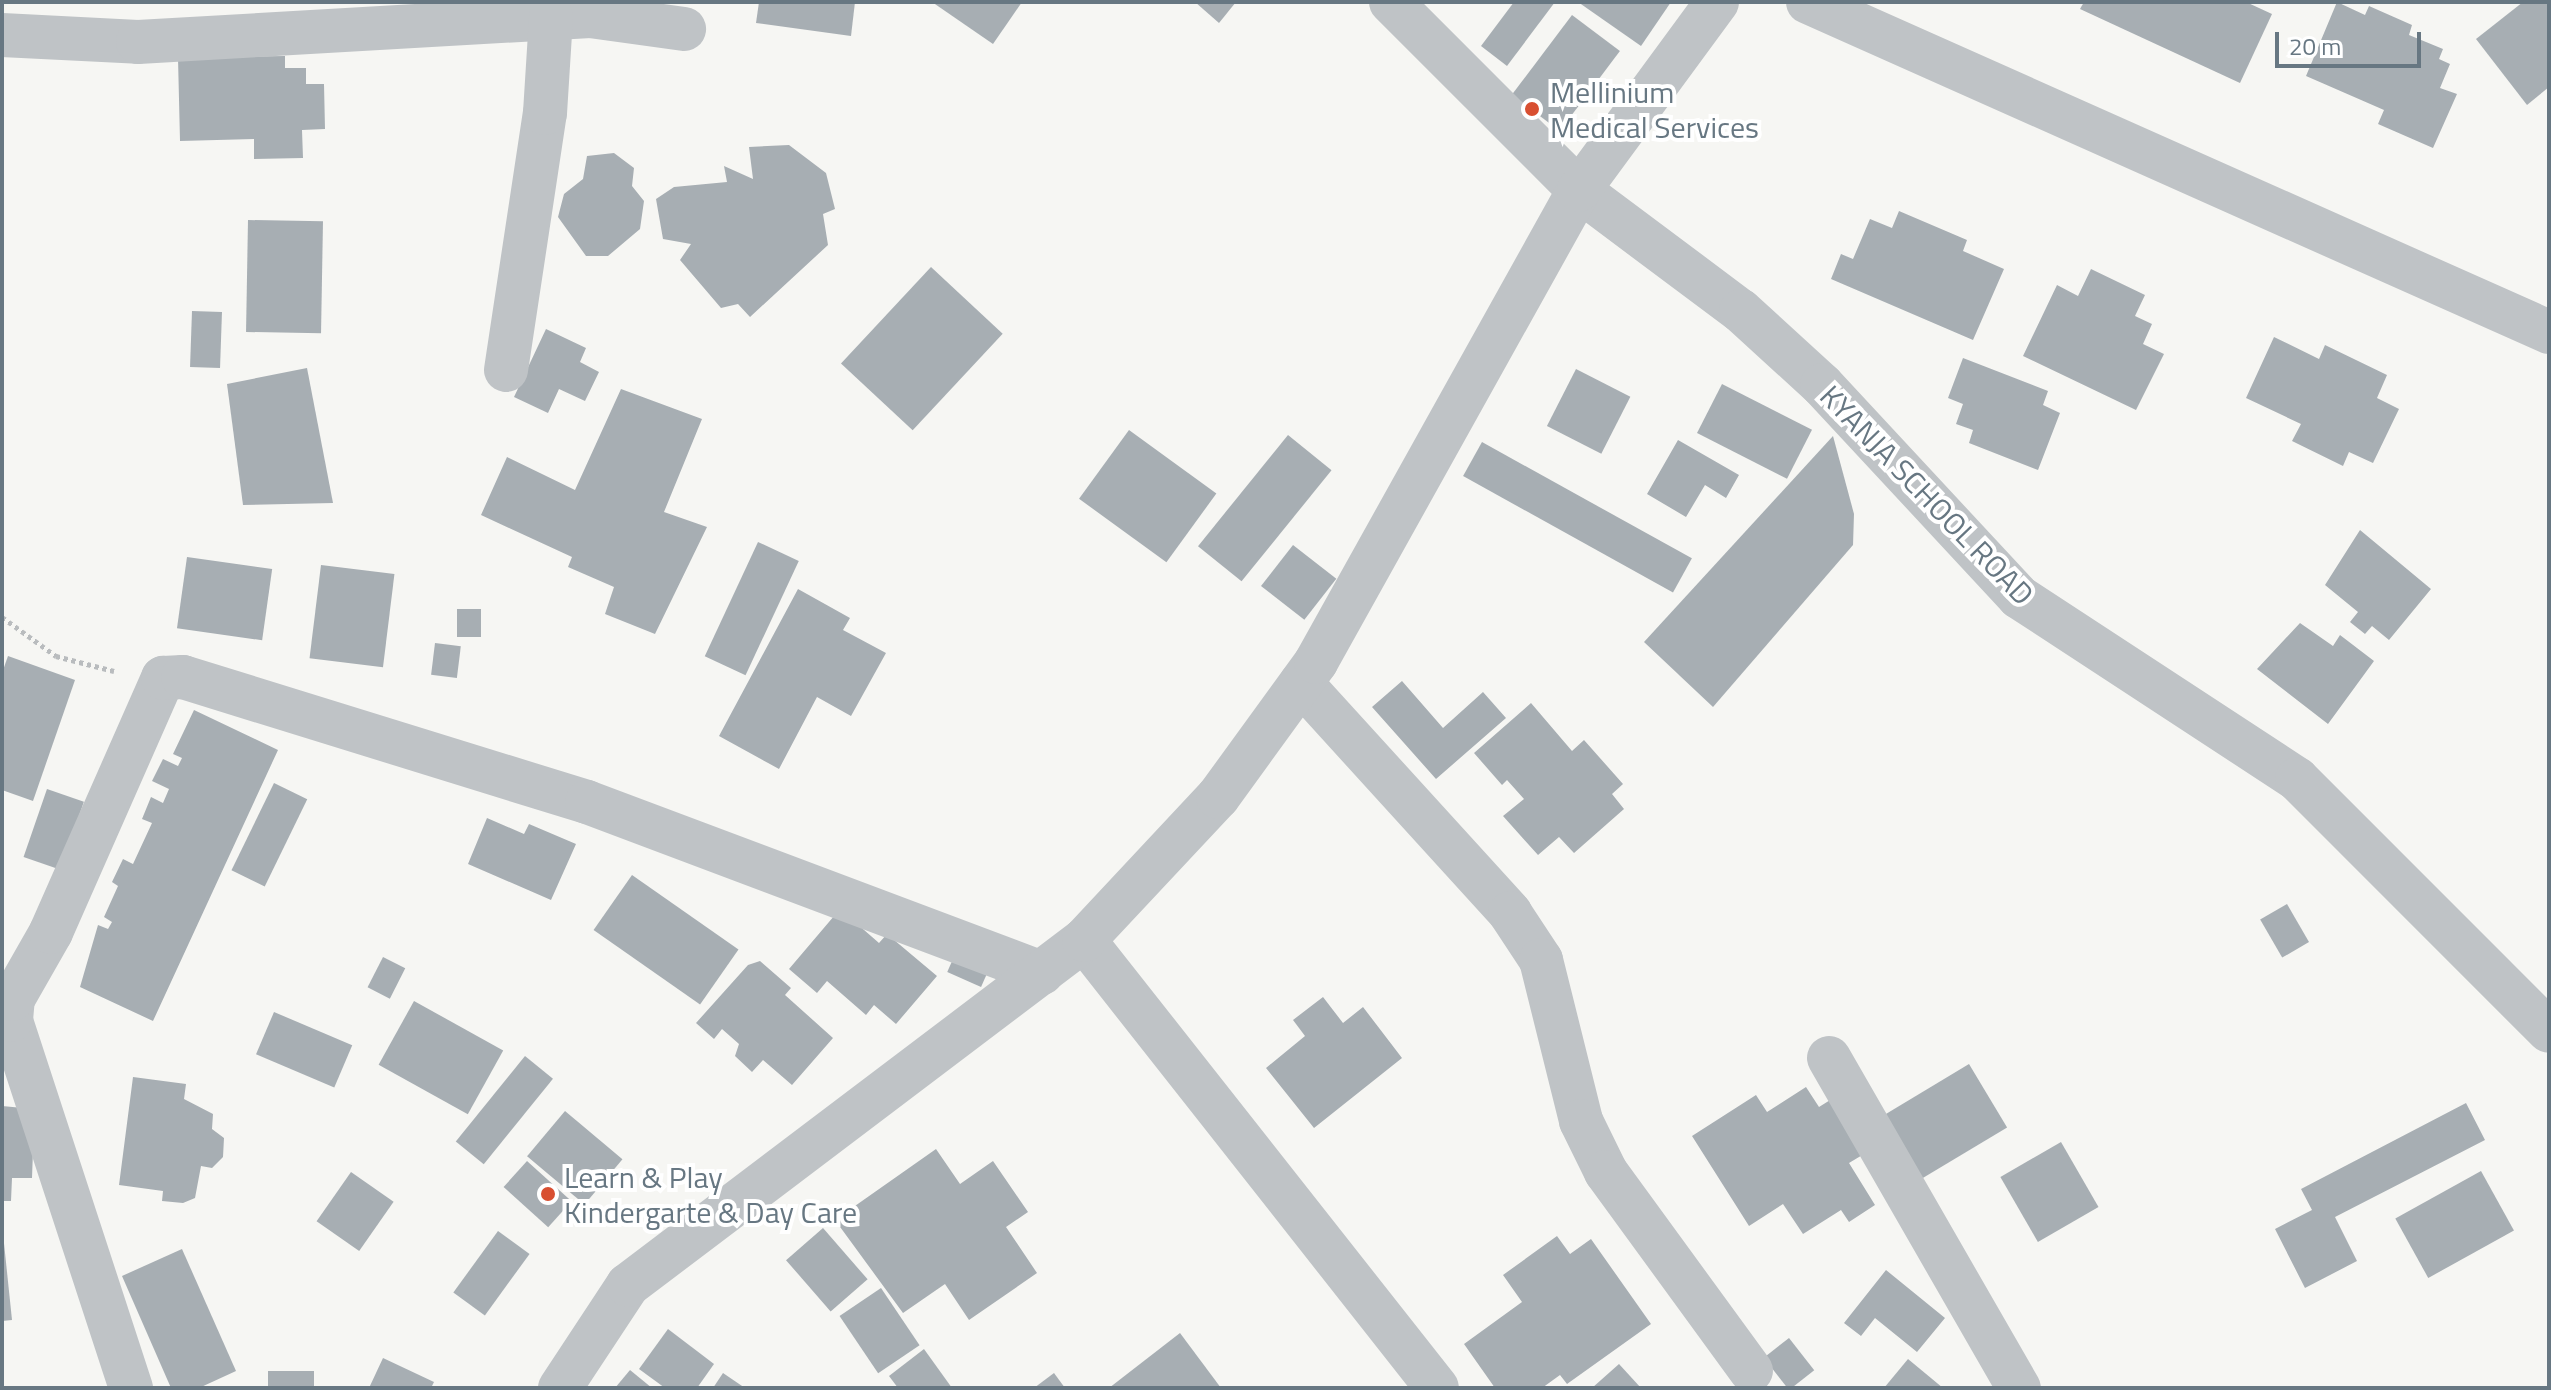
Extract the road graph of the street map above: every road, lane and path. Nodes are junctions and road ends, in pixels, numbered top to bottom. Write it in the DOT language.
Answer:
graph roads {
  1 [pos="1391,2"];
  2 [pos="1717,2"];
  3 [pos="1808,2"];
  4 [pos="551,17"];
  5 [pos="684,29"];
  6 [pos="2,35"];
  7 [pos="1579,190"];
  8 [pos="2549,332"];
  9 [pos="506,370"];
  10 [pos="2,617"];
  11 [pos="156,683"];
  12 [pos="1301,683"];
  13 [pos="1084,940"];
  14 [pos="1042,973"];
  15 [pos="2549,1031"];
  16 [pos="1829,1058"];
  17 [pos="1751,1371"];
  18 [pos="131,1388"];
  19 [pos="560,1388"];
  20 [pos="1437,1388"];
  21 [pos="2019,1388"];
  1 -- 7 [label="street, KYANJA SCHOOL ROAD"];
  2 -- 7 [label="street"];
  3 -- 8 [label="street"];
  4 -- 5 [label="street"];
  4 -- 6 [label="street"];
  4 -- 9 [label="street"];
  7 -- 12 [label="street"];
  7 -- 15 [label="street, KYANJA SCHOOL ROAD"];
  10 -- 11 [label="path"];
  11 -- 14 [label="street"];
  11 -- 18 [label="street"];
  12 -- 13 [label="street"];
  12 -- 17 [label="street"];
  13 -- 14 [label="street"];
  13 -- 20 [label="street"];
  14 -- 19 [label="street"];
  16 -- 21 [label="street"];
}
